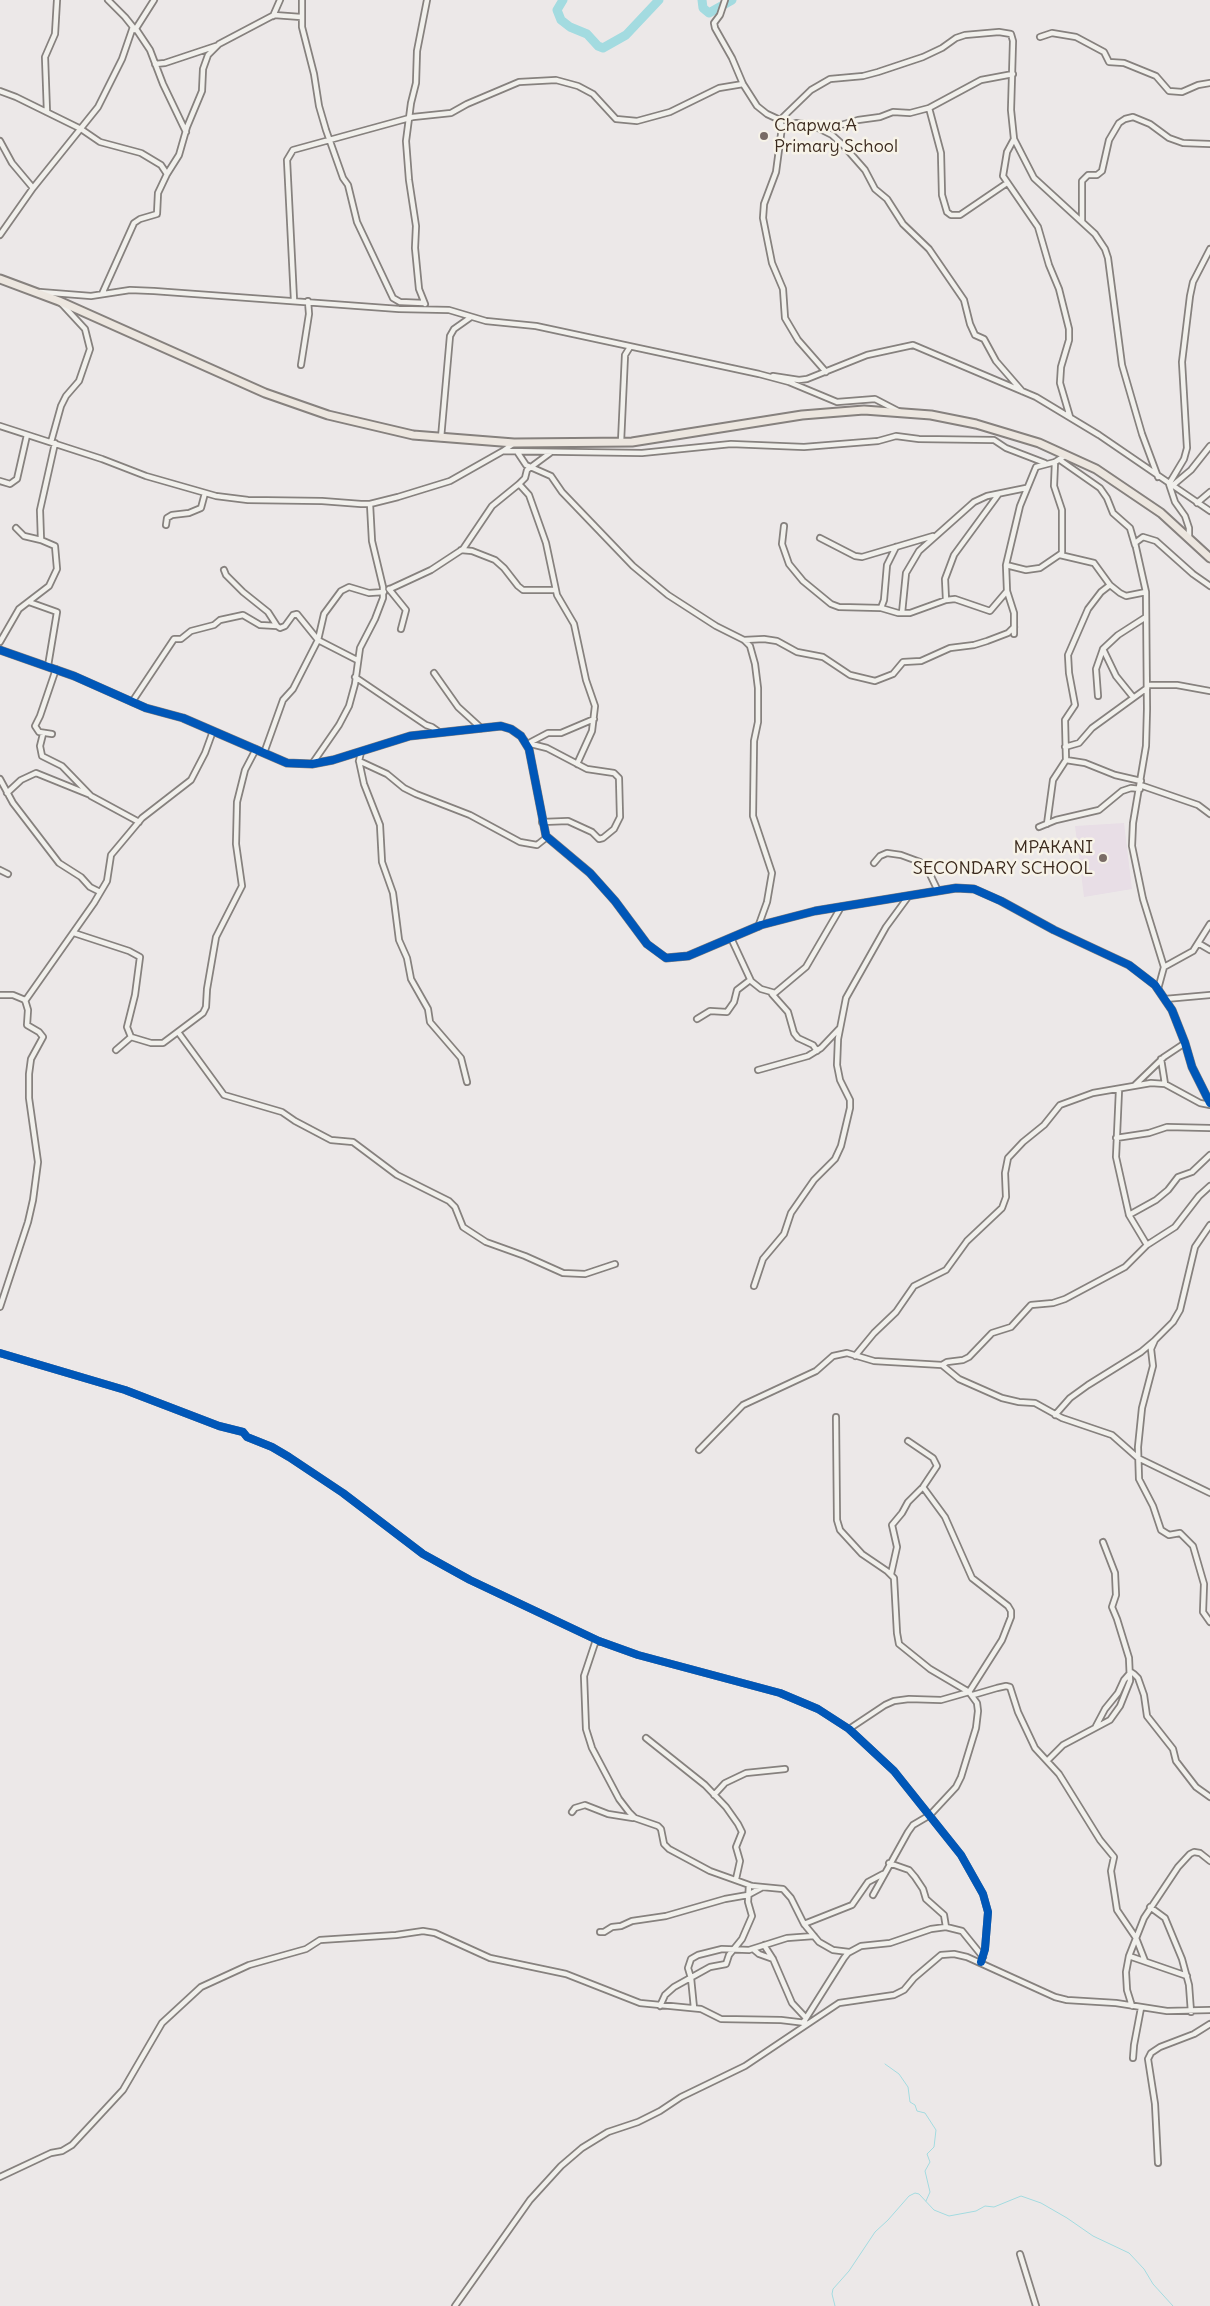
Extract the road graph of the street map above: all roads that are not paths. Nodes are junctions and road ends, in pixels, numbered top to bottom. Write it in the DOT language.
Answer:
graph roads {
  1 [pos="57,0"];
  2 [pos="108,0"];
  3 [pos="154,0"];
  4 [pos="280,0"];
  5 [pos="302,0"];
  6 [pos="427,0"];
  7 [pos="725,0"];
  8 [pos="273,16"];
  9 [pos="301,17"];
  10 [pos="134,31"];
  11 [pos="1040,37"];
  12 [pos="217,46"];
  13 [pos="155,64"];
  14 [pos="1013,74"];
  15 [pos="1210,83"];
  16 [pos="743,84"];
  17 [pos="0,91"];
  18 [pos="929,108"];
  19 [pos="47,112"];
  20 [pos="409,119"];
  21 [pos="780,120"];
  22 [pos="782,127"];
  23 [pos="81,129"];
  24 [pos="824,130"];
  25 [pos="186,132"];
  26 [pos="1014,139"];
  27 [pos="0,141"];
  28 [pos="330,141"];
  29 [pos="1210,144"];
  30 [pos="167,174"];
  31 [pos="1007,183"];
  32 [pos="32,188"];
  33 [pos="1082,221"];
  34 [pos="0,234"];
  35 [pos="1210,249"];
  36 [pos="0,279"];
  37 [pos="32,292"];
  38 [pos="102,294"];
  39 [pos="294,300"];
  40 [pos="59,301"];
  41 [pos="308,301"];
  42 [pos="424,303"];
  43 [pos="429,308"];
  44 [pos="471,317"];
  45 [pos="630,348"];
  46 [pos="301,365"];
  47 [pos="826,372"];
  48 [pos="762,375"];
  49 [pos="1023,392"];
  50 [pos="901,412"];
  51 [pos="1070,418"];
  52 [pos="0,426"];
  53 [pos="27,435"];
  54 [pos="441,438"];
  55 [pos="53,442"];
  56 [pos="621,442"];
  57 [pos="514,443"];
  58 [pos="1210,446"];
  59 [pos="503,452"];
  60 [pos="518,452"];
  61 [pos="550,452"];
  62 [pos="1067,455"];
  63 [pos="1058,461"];
  64 [pos="1045,463"];
  65 [pos="532,468"];
  66 [pos="1158,476"];
  67 [pos="0,481"];
  68 [pos="519,484"];
  69 [pos="1171,485"];
  70 [pos="1026,488"];
  71 [pos="1210,492"];
  72 [pos="205,493"];
  73 [pos="998,495"];
  74 [pos="1197,503"];
  75 [pos="370,504"];
  76 [pos="1210,511"];
  77 [pos="166,526"];
  78 [pos="784,526"];
  79 [pos="16,528"];
  80 [pos="936,535"];
  81 [pos="1188,536"];
  82 [pos="820,538"];
  83 [pos="42,540"];
  84 [pos="1135,546"];
  85 [pos="896,547"];
  86 [pos="461,550"];
  87 [pos="1060,555"];
  88 [pos="1210,558"];
  89 [pos="1006,566"];
  90 [pos="224,570"];
  91 [pos="382,583"];
  92 [pos="1110,585"];
  93 [pos="1210,586"];
  94 [pos="390,589"];
  95 [pos="555,590"];
  96 [pos="1007,591"];
  97 [pos="384,592"];
  98 [pos="1146,592"];
  99 [pos="946,600"];
  100 [pos="29,602"];
  101 [pos="881,608"];
  102 [pos="902,613"];
  103 [pos="1146,617"];
  104 [pos="277,626"];
  105 [pos="1014,627"];
  106 [pos="402,629"];
  107 [pos="1014,634"];
  108 [pos="318,640"];
  109 [pos="744,640"];
  110 [pos="0,642"];
  111 [pos="1103,649"];
  112 [pos="0,651"];
  113 [pos="357,660"];
  114 [pos="48,666"];
  115 [pos="56,669"];
  116 [pos="434,673"];
  117 [pos="356,677"];
  118 [pos="1147,686"];
  119 [pos="1210,691"];
  120 [pos="1098,696"];
  121 [pos="1133,697"];
  122 [pos="132,702"];
  123 [pos="594,719"];
  124 [pos="482,728"];
  125 [pos="213,731"];
  126 [pos="439,732"];
  127 [pos="43,734"];
  128 [pos="52,734"];
  129 [pos="524,740"];
  130 [pos="531,742"];
  131 [pos="1065,747"];
  132 [pos="256,749"];
  133 [pos="361,752"];
  134 [pos="264,753"];
  135 [pos="1066,760"];
  136 [pos="360,761"];
  137 [pos="312,764"];
  138 [pos="577,764"];
  139 [pos="0,779"];
  140 [pos="1140,785"];
  141 [pos="7,793"];
  142 [pos="89,794"];
  143 [pos="1210,814"];
  144 [pos="138,822"];
  145 [pos="542,822"];
  146 [pos="1047,824"];
  147 [pos="1039,827"];
  148 [pos="547,837"];
  149 [pos="874,863"];
  150 [pos="0,870"];
  151 [pos="8,874"];
  152 [pos="938,891"];
  153 [pos="100,892"];
  154 [pos="908,897"];
  155 [pos="841,907"];
  156 [pos="1210,924"];
  157 [pos="758,927"];
  158 [pos="74,933"];
  159 [pos="731,938"];
  160 [pos="1198,944"];
  161 [pos="1210,950"];
  162 [pos="1164,967"];
  163 [pos="750,980"];
  164 [pos="1158,989"];
  165 [pos="772,994"];
  166 [pos="0,995"];
  167 [pos="1210,995"];
  168 [pos="1165,1000"];
  169 [pos="25,1001"];
  170 [pos="697,1019"];
  171 [pos="840,1028"];
  172 [pos="178,1032"];
  173 [pos="131,1037"];
  174 [pos="1185,1043"];
  175 [pos="116,1050"];
  176 [pos="817,1050"];
  177 [pos="1161,1059"];
  178 [pos="758,1070"];
  179 [pos="467,1082"];
  180 [pos="1165,1084"];
  181 [pos="1133,1087"];
  182 [pos="1119,1090"];
  183 [pos="1210,1090"];
  184 [pos="1204,1094"];
  185 [pos="1210,1104"];
  186 [pos="1210,1128"];
  187 [pos="1116,1138"];
  188 [pos="1210,1155"];
  189 [pos="1210,1186"];
  190 [pos="1129,1214"];
  191 [pos="1210,1225"];
  192 [pos="1147,1245"];
  193 [pos="615,1264"];
  194 [pos="754,1286"];
  195 [pos="0,1307"];
  196 [pos="1155,1340"];
  197 [pos="0,1353"];
  198 [pos="856,1356"];
  199 [pos="942,1365"];
  200 [pos="1056,1415"];
  201 [pos="836,1418"];
  202 [pos="908,1441"];
  203 [pos="699,1450"];
  204 [pos="1138,1458"];
  205 [pos="923,1487"];
  206 [pos="1210,1493"];
  207 [pos="1104,1542"];
  208 [pos="891,1574"];
  209 [pos="1210,1622"];
  210 [pos="596,1640"];
  211 [pos="1131,1672"];
  212 [pos="971,1694"];
  213 [pos="1094,1727"];
  214 [pos="849,1729"];
  215 [pos="646,1738"];
  216 [pos="1048,1760"];
  217 [pos="785,1769"];
  218 [pos="714,1795"];
  219 [pos="1210,1797"];
  220 [pos="572,1812"];
  221 [pos="930,1815"];
  222 [pos="635,1818"];
  223 [pos="1210,1861"];
  224 [pos="889,1863"];
  225 [pos="884,1873"];
  226 [pos="736,1879"];
  227 [pos="749,1885"];
  228 [pos="762,1887"];
  229 [pos="748,1895"];
  230 [pos="873,1895"];
  231 [pos="1150,1908"];
  232 [pos="804,1924"];
  233 [pos="946,1927"];
  234 [pos="600,1932"];
  235 [pos="814,1936"];
  236 [pos="1136,1938"];
  237 [pos="764,1945"];
  238 [pos="734,1949"];
  239 [pos="753,1949"];
  240 [pos="849,1952"];
  241 [pos="983,1956"];
  242 [pos="1129,1956"];
  243 [pos="773,1959"];
  244 [pos="1146,1961"];
  245 [pos="981,1962"];
  246 [pos="1187,1976"];
  247 [pos="692,1978"];
  248 [pos="660,2006"];
  249 [pos="1132,2006"];
  250 [pos="694,2008"];
  251 [pos="1141,2008"];
  252 [pos="1210,2010"];
  253 [pos="1191,2012"];
  254 [pos="805,2021"];
  255 [pos="1210,2024"];
  256 [pos="1133,2058"];
  257 [pos="1158,2163"];
  258 [pos="0,2177"];
  259 [pos="1020,2254"];
  260 [pos="455,2306"];
  261 [pos="1036,2306"];
  1 -- 19 [label="street"];
  2 -- 10 [label="street"];
  3 -- 10 [label="street"];
  4 -- 8 [label="street"];
  5 -- 9 [label="street"];
  6 -- 20 [label="street"];
  7 -- 16 [label="street"];
  8 -- 9 [label="street"];
  8 -- 12 [label="street"];
  9 -- 28 [label="street"];
  10 -- 13 [label="street"];
  10 -- 23 [label="street"];
  11 -- 15 [label="street"];
  12 -- 13 [label="street"];
  12 -- 25 [label="street"];
  13 -- 25 [label="street"];
  14 -- 18 [label="street"];
  14 -- 21 [label="street"];
  14 -- 26 [label="street"];
  16 -- 20 [label="street"];
  16 -- 21 [label="street"];
  17 -- 19 [label="street"];
  18 -- 24 [label="street"];
  18 -- 31 [label="street"];
  19 -- 23 [label="street"];
  20 -- 28 [label="street"];
  20 -- 42 [label="street"];
  21 -- 22 [label="street"];
  22 -- 24 [label="street"];
  22 -- 47 [label="street"];
  23 -- 30 [label="street"];
  23 -- 32 [label="street"];
  24 -- 49 [label="street"];
  25 -- 30 [label="street"];
  26 -- 31 [label="street"];
  26 -- 33 [label="street"];
  27 -- 32 [label="street"];
  28 -- 39 [label="street"];
  28 -- 42 [label="street"];
  29 -- 33 [label="street"];
  30 -- 38 [label="street"];
  31 -- 51 [label="street"];
  32 -- 34 [label="street"];
  33 -- 66 [label="street"];
  35 -- 69 [label="street"];
  36 -- 37 [label="highway"];
  37 -- 38 [label="street"];
  37 -- 40 [label="highway"];
  38 -- 39 [label="street"];
  39 -- 41 [label="street"];
  40 -- 54 [label="highway"];
  40 -- 55 [label="street"];
  41 -- 43 [label="street"];
  41 -- 46 [label="street"];
  42 -- 43 [label="street"];
  43 -- 44 [label="street"];
  44 -- 45 [label="street"];
  44 -- 54 [label="street"];
  45 -- 48 [label="street"];
  45 -- 56 [label="street"];
  47 -- 48 [label="street"];
  47 -- 49 [label="street"];
  48 -- 50 [label="street"];
  49 -- 51 [label="street"];
  50 -- 56 [label="highway"];
  50 -- 62 [label="highway"];
  51 -- 66 [label="street"];
  52 -- 53 [label="street"];
  53 -- 55 [label="street"];
  53 -- 67 [label="street"];
  54 -- 57 [label="highway"];
  55 -- 72 [label="street"];
  55 -- 83 [label="street"];
  56 -- 57 [label="highway"];
  57 -- 59 [label="street"];
  58 -- 69 [label="street"];
  59 -- 60 [label="street"];
  59 -- 75 [label="street"];
  60 -- 61 [label="street"];
  60 -- 65 [label="street"];
  61 -- 64 [label="street"];
  61 -- 65 [label="street"];
  62 -- 63 [label="street"];
  62 -- 81 [label="highway"];
  63 -- 64 [label="street"];
  63 -- 84 [label="street"];
  63 -- 87 [label="street"];
  64 -- 70 [label="street"];
  65 -- 68 [label="street"];
  65 -- 109 [label="street"];
  66 -- 69 [label="street"];
  68 -- 86 [label="street"];
  68 -- 95 [label="street"];
  69 -- 74 [label="street"];
  69 -- 81 [label="street"];
  70 -- 73 [label="street"];
  70 -- 89 [label="street"];
  71 -- 74 [label="street"];
  72 -- 75 [label="street"];
  72 -- 77 [label="street"];
  73 -- 80 [label="street"];
  73 -- 99 [label="street"];
  74 -- 76 [label="street"];
  75 -- 91 [label="street"];
  78 -- 101 [label="street"];
  79 -- 83 [label="street"];
  80 -- 85 [label="street"];
  80 -- 102 [label="street"];
  81 -- 88 [label="highway"];
  82 -- 85 [label="street"];
  83 -- 100 [label="street"];
  84 -- 93 [label="street"];
  84 -- 98 [label="street"];
  85 -- 101 [label="street"];
  86 -- 94 [label="street"];
  86 -- 95 [label="street"];
  87 -- 89 [label="street"];
  87 -- 92 [label="street"];
  89 -- 96 [label="street"];
  90 -- 104 [label="street"];
  91 -- 94 [label="street"];
  91 -- 97 [label="street"];
  92 -- 98 [label="street"];
  92 -- 131 [label="street"];
  94 -- 106 [label="street"];
  95 -- 123 [label="street"];
  96 -- 99 [label="street"];
  96 -- 105 [label="street"];
  97 -- 108 [label="street"];
  97 -- 113 [label="street"];
  98 -- 118 [label="street"];
  99 -- 102 [label="street"];
  100 -- 110 [label="street"];
  100 -- 114 [label="street"];
  101 -- 102 [label="street"];
  103 -- 111 [label="street"];
  104 -- 108 [label="street"];
  104 -- 122 [label="street"];
  105 -- 107 [label="street"];
  105 -- 109 [label="street"];
  108 -- 113 [label="street"];
  108 -- 134 [label="street"];
  109 -- 157 [label="street"];
  111 -- 120 [label="street"];
  111 -- 121 [label="street"];
  112 -- 114 [label="street"];
  113 -- 117 [label="street"];
  114 -- 115 [label="street"];
  115 -- 122 [label="street"];
  115 -- 127 [label="street"];
  116 -- 124 [label="street"];
  117 -- 126 [label="street"];
  117 -- 137 [label="street"];
  118 -- 119 [label="street"];
  118 -- 121 [label="street"];
  118 -- 140 [label="street"];
  121 -- 131 [label="street"];
  122 -- 125 [label="street"];
  123 -- 130 [label="street"];
  123 -- 138 [label="street"];
  124 -- 126 [label="street"];
  124 -- 129 [label="street"];
  125 -- 132 [label="street"];
  125 -- 144 [label="street"];
  126 -- 133 [label="street"];
  127 -- 128 [label="street"];
  127 -- 142 [label="street"];
  129 -- 130 [label="street"];
  129 -- 145 [label="street"];
  130 -- 138 [label="street"];
  131 -- 135 [label="street"];
  132 -- 134 [label="street"];
  132 -- 172 [label="street"];
  133 -- 136 [label="street"];
  133 -- 137 [label="street"];
  134 -- 137 [label="street"];
  135 -- 140 [label="street"];
  135 -- 146 [label="street"];
  136 -- 148 [label="street"];
  136 -- 179 [label="street"];
  138 -- 145 [label="street"];
  139 -- 141 [label="street"];
  140 -- 143 [label="street"];
  140 -- 146 [label="street"];
  140 -- 162 [label="street"];
  141 -- 142 [label="street"];
  141 -- 153 [label="street"];
  142 -- 144 [label="street"];
  144 -- 153 [label="street"];
  145 -- 148 [label="street"];
  146 -- 147 [label="street"];
  148 -- 159 [label="street"];
  149 -- 152 [label="street"];
  150 -- 151 [label="street"];
  152 -- 154 [label="street"];
  152 -- 164 [label="street"];
  153 -- 158 [label="street"];
  154 -- 155 [label="street"];
  154 -- 171 [label="street"];
  155 -- 157 [label="street"];
  155 -- 165 [label="street"];
  156 -- 160 [label="street"];
  157 -- 159 [label="street"];
  158 -- 169 [label="street"];
  158 -- 173 [label="street"];
  159 -- 163 [label="street"];
  160 -- 161 [label="street"];
  160 -- 162 [label="street"];
  162 -- 164 [label="street"];
  163 -- 165 [label="street"];
  163 -- 170 [label="street"];
  164 -- 168 [label="street"];
  165 -- 176 [label="street"];
  166 -- 169 [label="street"];
  167 -- 168 [label="street"];
  168 -- 174 [label="street"];
  169 -- 195 [label="street"];
  171 -- 176 [label="street"];
  171 -- 194 [label="street"];
  172 -- 173 [label="street"];
  172 -- 193 [label="street"];
  173 -- 175 [label="street"];
  174 -- 177 [label="street"];
  174 -- 184 [label="street"];
  176 -- 178 [label="street"];
  177 -- 180 [label="street"];
  177 -- 181 [label="street"];
  180 -- 181 [label="street"];
  180 -- 185 [label="street"];
  181 -- 182 [label="street"];
  182 -- 187 [label="street"];
  182 -- 198 [label="street"];
  183 -- 184 [label="street"];
  184 -- 185 [label="street"];
  186 -- 187 [label="street"];
  187 -- 190 [label="street"];
  188 -- 190 [label="street"];
  189 -- 192 [label="street"];
  190 -- 192 [label="street"];
  191 -- 196 [label="street"];
  192 -- 199 [label="street"];
  196 -- 200 [label="street"];
  196 -- 204 [label="street"];
  197 -- 210 [label="street"];
  198 -- 199 [label="street"];
  198 -- 203 [label="street"];
  199 -- 200 [label="street"];
  200 -- 204 [label="street"];
  201 -- 208 [label="street"];
  202 -- 205 [label="street"];
  204 -- 206 [label="street"];
  204 -- 209 [label="street"];
  205 -- 208 [label="street"];
  205 -- 212 [label="street"];
  207 -- 211 [label="street"];
  208 -- 212 [label="street"];
  210 -- 214 [label="street"];
  210 -- 222 [label="street"];
  211 -- 213 [label="street"];
  211 -- 213 [label="street"];
  211 -- 219 [label="street"];
  212 -- 214 [label="street"];
  212 -- 216 [label="street"];
  212 -- 221 [label="street"];
  213 -- 216 [label="street"];
  214 -- 221 [label="street"];
  215 -- 218 [label="street"];
  216 -- 236 [label="street"];
  217 -- 218 [label="street"];
  218 -- 226 [label="street"];
  220 -- 222 [label="street"];
  221 -- 224 [label="street"];
  221 -- 241 [label="street"];
  222 -- 226 [label="street"];
  223 -- 231 [label="street"];
  224 -- 225 [label="street"];
  224 -- 233 [label="street"];
  225 -- 230 [label="street"];
  225 -- 232 [label="street"];
  226 -- 227 [label="street"];
  227 -- 228 [label="street"];
  227 -- 229 [label="street"];
  228 -- 229 [label="street"];
  228 -- 232 [label="street"];
  229 -- 234 [label="street"];
  229 -- 238 [label="street"];
  231 -- 236 [label="street"];
  231 -- 246 [label="street"];
  232 -- 235 [label="street"];
  233 -- 240 [label="street"];
  233 -- 241 [label="street"];
  235 -- 237 [label="street"];
  235 -- 240 [label="street"];
  236 -- 242 [label="street"];
  236 -- 244 [label="street"];
  237 -- 239 [label="street"];
  237 -- 243 [label="street"];
  238 -- 239 [label="street"];
  238 -- 247 [label="street"];
  238 -- 247 [label="street"];
  239 -- 243 [label="street"];
  240 -- 254 [label="street"];
  241 -- 245 [label="street"];
  242 -- 244 [label="street"];
  242 -- 249 [label="street"];
  243 -- 254 [label="street"];
  244 -- 246 [label="street"];
  245 -- 249 [label="street"];
  245 -- 254 [label="street"];
  246 -- 253 [label="street"];
  247 -- 248 [label="street"];
  247 -- 250 [label="street"];
  248 -- 250 [label="street"];
  248 -- 258 [label="street"];
  249 -- 251 [label="street"];
  250 -- 254 [label="street"];
  251 -- 253 [label="street"];
  251 -- 256 [label="street"];
  252 -- 253 [label="street"];
  254 -- 260 [label="street"];
  255 -- 257 [label="street"];
  259 -- 261 [label="street"];
}
